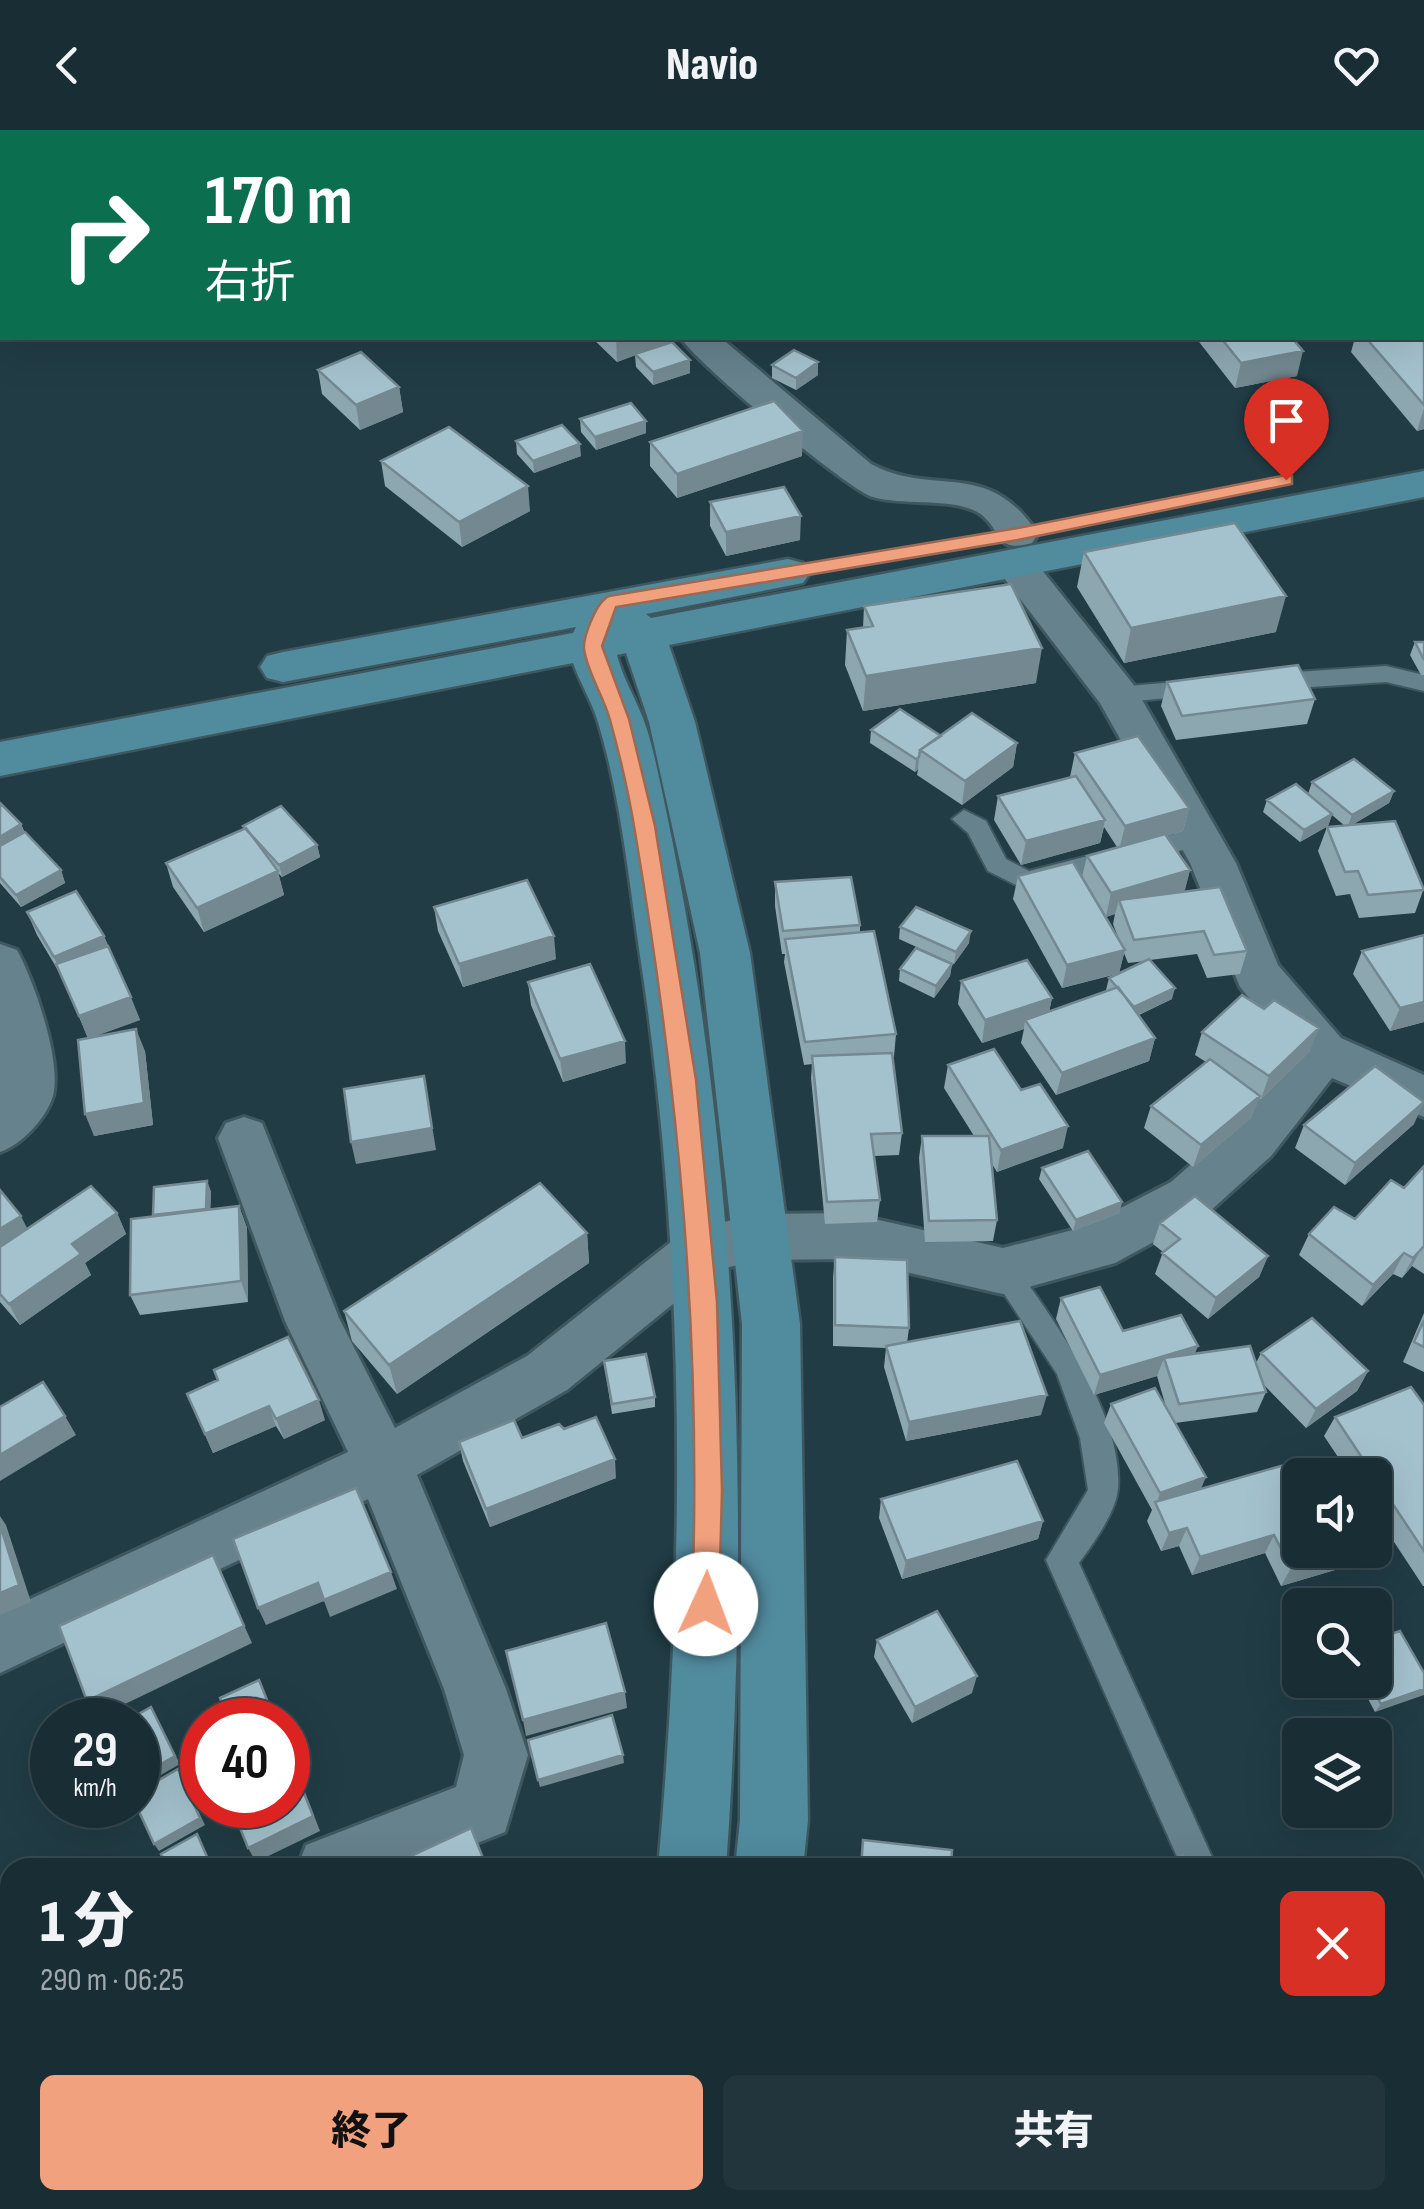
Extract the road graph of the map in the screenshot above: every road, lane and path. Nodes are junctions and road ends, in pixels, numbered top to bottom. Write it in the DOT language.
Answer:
graph roads {
  1 [pos="701,340"];
  2 [pos="1424,454"];
  3 [pos="1424,484"];
  4 [pos="1017,550"];
  5 [pos="615,629"];
  6 [pos="1424,683"];
  7 [pos="1117,695"];
  8 [pos="0,722"];
  9 [pos="0,759"];
  10 [pos="964,818"];
  11 [pos="1198,837"];
  12 [pos="0,962"];
  13 [pos="1322,1052"];
  14 [pos="1424,1097"];
  15 [pos="0,1131"];
  16 [pos="244,1138"];
  17 [pos="762,1237"];
  18 [pos="700,1250"];
  19 [pos="1003,1271"];
  20 [pos="383,1464"];
  21 [pos="0,1644"];
  22 [pos="355,1858"];
  23 [pos="693,1858"];
  24 [pos="771,1858"];
  25 [pos="1196,1858"];
  1 -- 4 [label="street"];
  2 -- 4 [label="street"];
  3 -- 4 [label="street"];
  4 -- 5 [label="street"];
  4 -- 7 [label="street"];
  5 -- 8 [label="street"];
  5 -- 9 [label="street"];
  5 -- 17 [label="street"];
  5 -- 18 [label="street"];
  6 -- 7 [label="lane"];
  7 -- 11 [label="street"];
  10 -- 11 [label="lane"];
  11 -- 13 [label="street"];
  12 -- 15 [label="street"];
  13 -- 14 [label="street"];
  13 -- 19 [label="street"];
  16 -- 20 [label="street"];
  17 -- 18 [label="street"];
  17 -- 19 [label="street"];
  17 -- 24 [label="street"];
  18 -- 20 [label="street"];
  18 -- 23 [label="street"];
  19 -- 25 [label="lane"];
  20 -- 21 [label="street"];
  20 -- 22 [label="street"];
}
